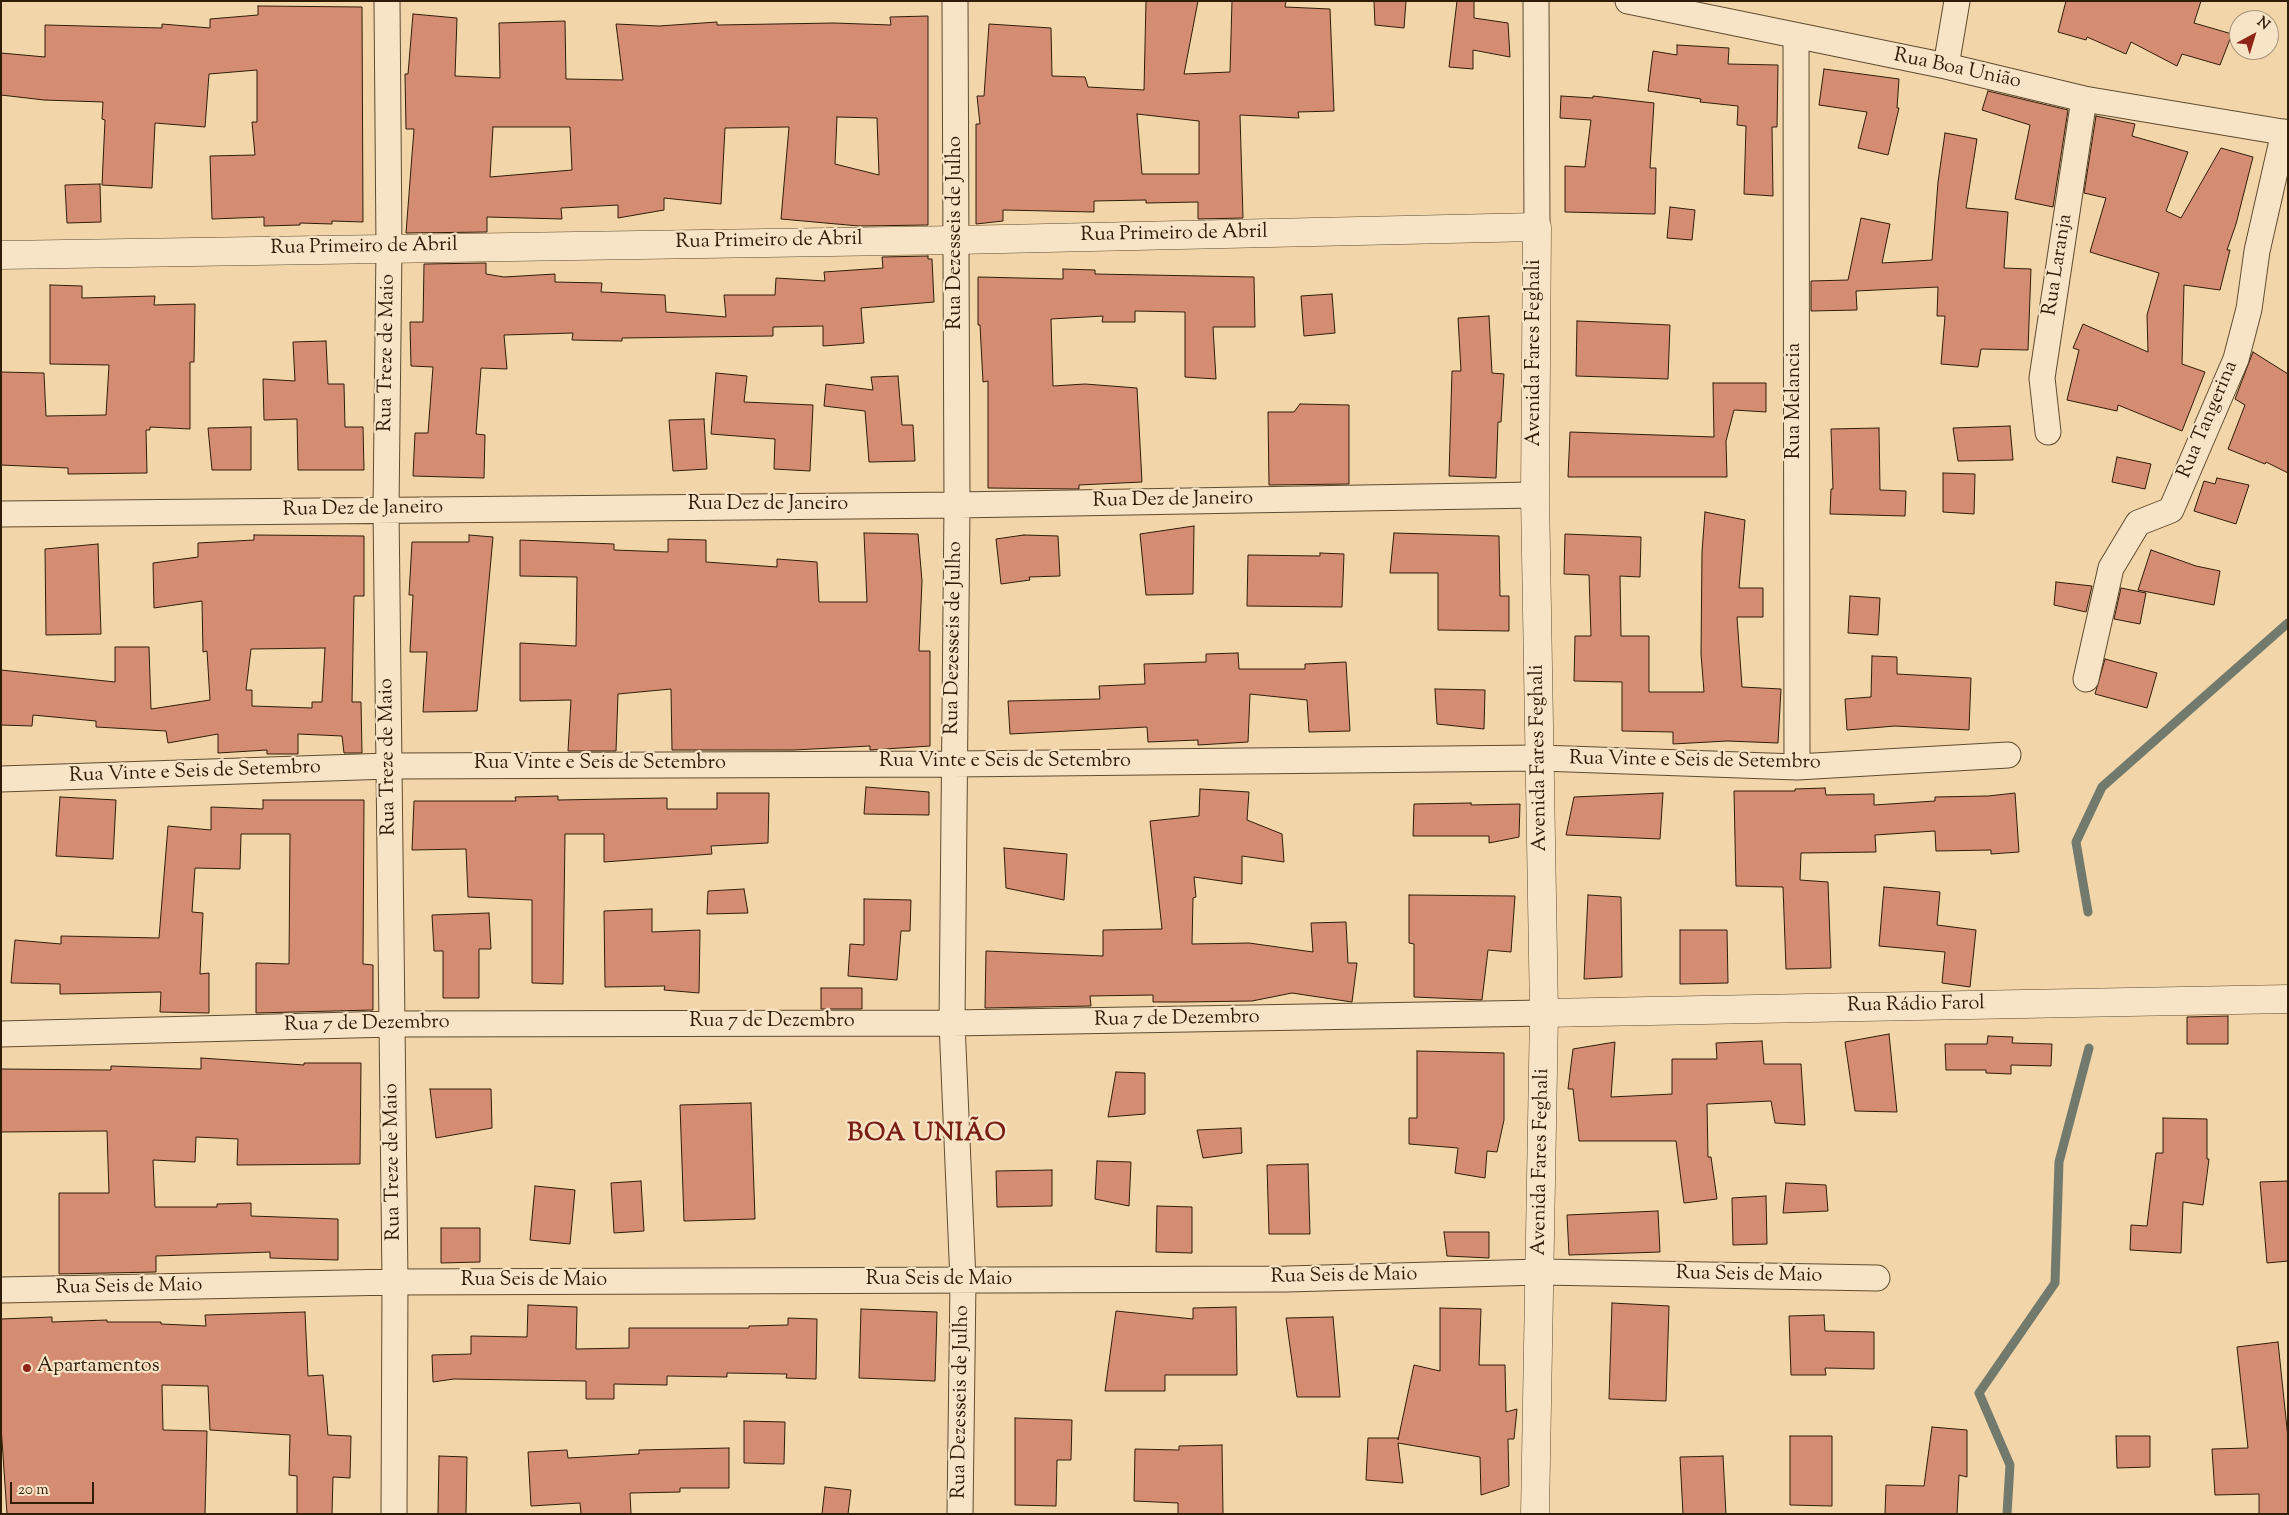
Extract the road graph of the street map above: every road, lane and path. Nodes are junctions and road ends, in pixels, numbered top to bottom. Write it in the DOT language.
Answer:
graph roads {
  1 [pos="387,1"];
  2 [pos="955,1"];
  3 [pos="1536,1"];
  4 [pos="1628,1"];
  5 [pos="1957,1"];
  6 [pos="1796,36"];
  7 [pos="1946,66"];
  8 [pos="2084,98"];
  9 [pos="2286,132"];
  10 [pos="1537,227"];
  11 [pos="958,240"];
  12 [pos="389,247"];
  13 [pos="1,255"];
  14 [pos="2048,432"];
  15 [pos="1535,495"];
  16 [pos="957,505"];
  17 [pos="386,509"];
  18 [pos="1,514"];
  19 [pos="2086,679"];
  20 [pos="2008,756"];
  21 [pos="1540,758"];
  22 [pos="953,764"];
  23 [pos="389,766"];
  24 [pos="1797,766"];
  25 [pos="1,780"];
  26 [pos="2288,999"];
  27 [pos="1544,1013"];
  28 [pos="952,1023"];
  29 [pos="392,1024"];
  30 [pos="1,1034"];
  31 [pos="1540,1272"];
  32 [pos="1877,1278"];
  33 [pos="963,1281"];
  34 [pos="395,1282"];
  35 [pos="1,1290"];
  36 [pos="394,1514"];
  37 [pos="960,1514"];
  38 [pos="1535,1514"];
  1 -- 12 [label="street, Rua Treze de Maio"];
  2 -- 11 [label="street, Rua Dezesseis de Julho"];
  3 -- 10 [label="street, Avenida Fares Feghali"];
  4 -- 6 [label="street, Rua Boa União"];
  5 -- 7 [label="street"];
  6 -- 7 [label="street, Rua Boa União"];
  6 -- 24 [label="street, Rua Melancia"];
  7 -- 8 [label="street, Rua Boa União"];
  8 -- 9 [label="street, Rua Boa União"];
  8 -- 14 [label="street, Rua Laranja"];
  9 -- 19 [label="street, Rua Tangerina"];
  10 -- 11 [label="street, Rua Primeiro de Abril"];
  10 -- 15 [label="street, Avenida Fares Feghali"];
  11 -- 12 [label="street, Rua Primeiro de Abril"];
  11 -- 16 [label="street, Rua Dezesseis de Julho"];
  12 -- 13 [label="street, Rua Primeiro de Abril"];
  12 -- 17 [label="street, Rua Treze de Maio"];
  15 -- 16 [label="street, Rua Dez de Janeiro"];
  15 -- 21 [label="street, Avenida Fares Feghali"];
  16 -- 17 [label="street, Rua Dez de Janeiro"];
  16 -- 22 [label="street, Rua Dezesseis de Julho"];
  17 -- 18 [label="street, Rua Dez de Janeiro"];
  17 -- 23 [label="street, Rua Treze de Maio"];
  20 -- 24 [label="street, Rua Vinte e Seis de Setembro"];
  21 -- 22 [label="street, Rua Vinte e Seis de Setembro"];
  21 -- 24 [label="street, Rua Vinte e Seis de Setembro"];
  21 -- 27 [label="street, Avenida Fares Feghali"];
  22 -- 23 [label="street, Rua Vinte e Seis de Setembro"];
  22 -- 28 [label="street, Rua Dezesseis de Julho"];
  23 -- 25 [label="street, Rua Vinte e Seis de Setembro"];
  23 -- 29 [label="street, Rua Treze de Maio"];
  26 -- 27 [label="street, Rua Rádio Farol"];
  27 -- 28 [label="street, Rua 7 de Dezembro"];
  27 -- 31 [label="street, Avenida Fares Feghali"];
  28 -- 29 [label="street, Rua 7 de Dezembro"];
  28 -- 33 [label="street, Rua Dezesseis de Julho"];
  29 -- 30 [label="street, Rua 7 de Dezembro"];
  29 -- 34 [label="street, Rua Treze de Maio"];
  31 -- 32 [label="street, Rua Seis de Maio"];
  31 -- 33 [label="street, Rua Seis de Maio"];
  31 -- 38 [label="street, Avenida Fares Feghali"];
  33 -- 34 [label="street, Rua Seis de Maio"];
  33 -- 37 [label="street, Rua Dezesseis de Julho"];
  34 -- 35 [label="street, Rua Seis de Maio"];
  34 -- 36 [label="street, Rua Treze de Maio"];
}
